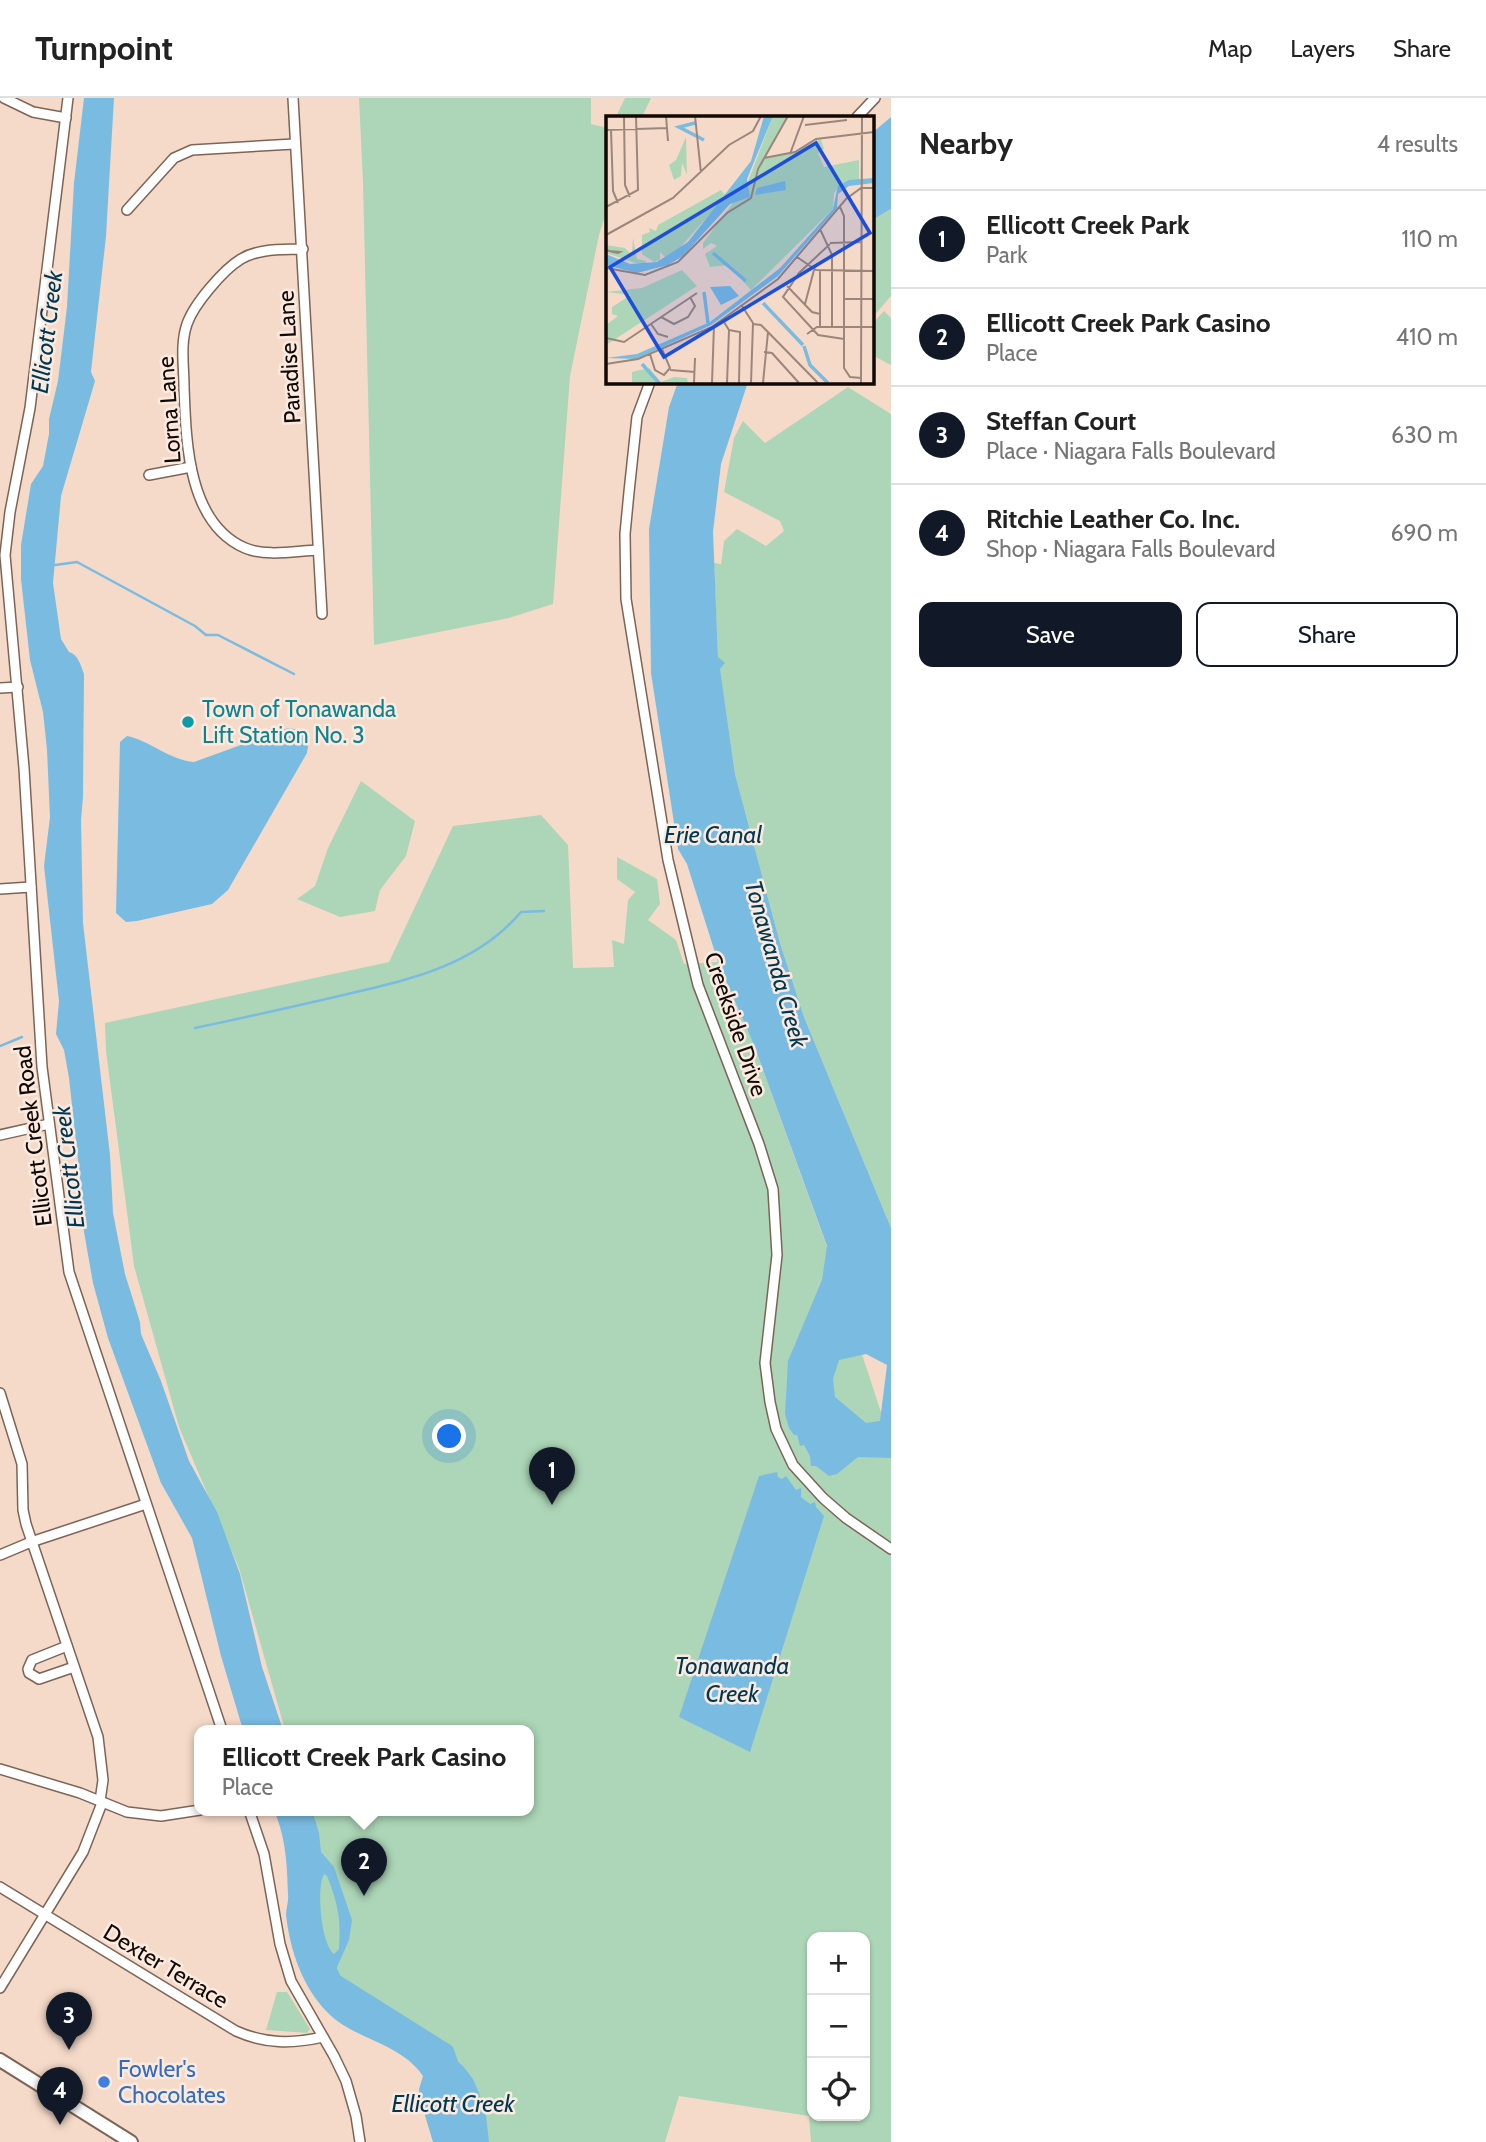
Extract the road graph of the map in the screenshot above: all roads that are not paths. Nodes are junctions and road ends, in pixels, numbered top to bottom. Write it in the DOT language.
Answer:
graph roads {
  1 [pos="4,98"];
  2 [pos="68,98"];
  3 [pos="293,98"];
  4 [pos="875,98"];
  5 [pos="858,116"];
  6 [pos="66,118"];
  7 [pos="294,144"];
  8 [pos="127,210"];
  9 [pos="303,250"];
  10 [pos="650,383"];
  11 [pos="191,467"];
  12 [pos="149,475"];
  13 [pos="318,550"];
  14 [pos="4,599"];
  15 [pos="321,614"];
  16 [pos="18,687"];
  17 [pos="0,688"];
  18 [pos="31,887"];
  19 [pos="0,889"];
  20 [pos="49,1124"];
  21 [pos="0,1135"];
  22 [pos="0,1393"];
  23 [pos="146,1504"];
  24 [pos="31,1542"];
  25 [pos="891,1549"];
  26 [pos="0,1555"];
  27 [pos="67,1646"];
  28 [pos="74,1667"];
  29 [pos="220,1725"];
  30 [pos="0,1769"];
  31 [pos="101,1802"];
  32 [pos="194,1811"];
  33 [pos="252,1816"];
  34 [pos="0,1887"];
  35 [pos="45,1914"];
  36 [pos="0,1988"];
  37 [pos="323,2037"];
  38 [pos="0,2060"];
  39 [pos="131,2142"];
  40 [pos="360,2142"];
  1 -- 6 [label="street"];
  2 -- 6 [label="street, Ellicott Creek Road"];
  3 -- 7 [label="street, Paradise Lane"];
  4 -- 5 [label="street"];
  6 -- 14 [label="street, Ellicott Creek Road"];
  7 -- 8 [label="street"];
  7 -- 9 [label="street, Paradise Lane"];
  9 -- 11 [label="street, Lorna Lane"];
  9 -- 13 [label="street, Paradise Lane"];
  10 -- 25 [label="street, Creekside Drive"];
  11 -- 12 [label="street"];
  11 -- 13 [label="street, Lorna Lane"];
  13 -- 15 [label="street, Paradise Lane"];
  14 -- 16 [label="street, Ellicott Creek Road"];
  16 -- 17 [label="street"];
  16 -- 18 [label="street, Ellicott Creek Road"];
  18 -- 19 [label="street"];
  18 -- 20 [label="street, Ellicott Creek Road"];
  20 -- 21 [label="street"];
  20 -- 23 [label="street, Ellicott Creek Road"];
  22 -- 24 [label="street"];
  23 -- 24 [label="street"];
  23 -- 29 [label="street, Ellicott Creek Road"];
  24 -- 26 [label="street"];
  24 -- 27 [label="street"];
  27 -- 28 [label="street"];
  27 -- 28 [label="street"];
  28 -- 31 [label="street"];
  30 -- 31 [label="street"];
  31 -- 32 [label="street"];
  31 -- 35 [label="street"];
  33 -- 37 [label="street"];
  34 -- 35 [label="street, Dexter Terrace"];
  35 -- 36 [label="street"];
  35 -- 37 [label="street, Dexter Terrace"];
  37 -- 40 [label="street"];
  38 -- 39 [label="main road"];
}
